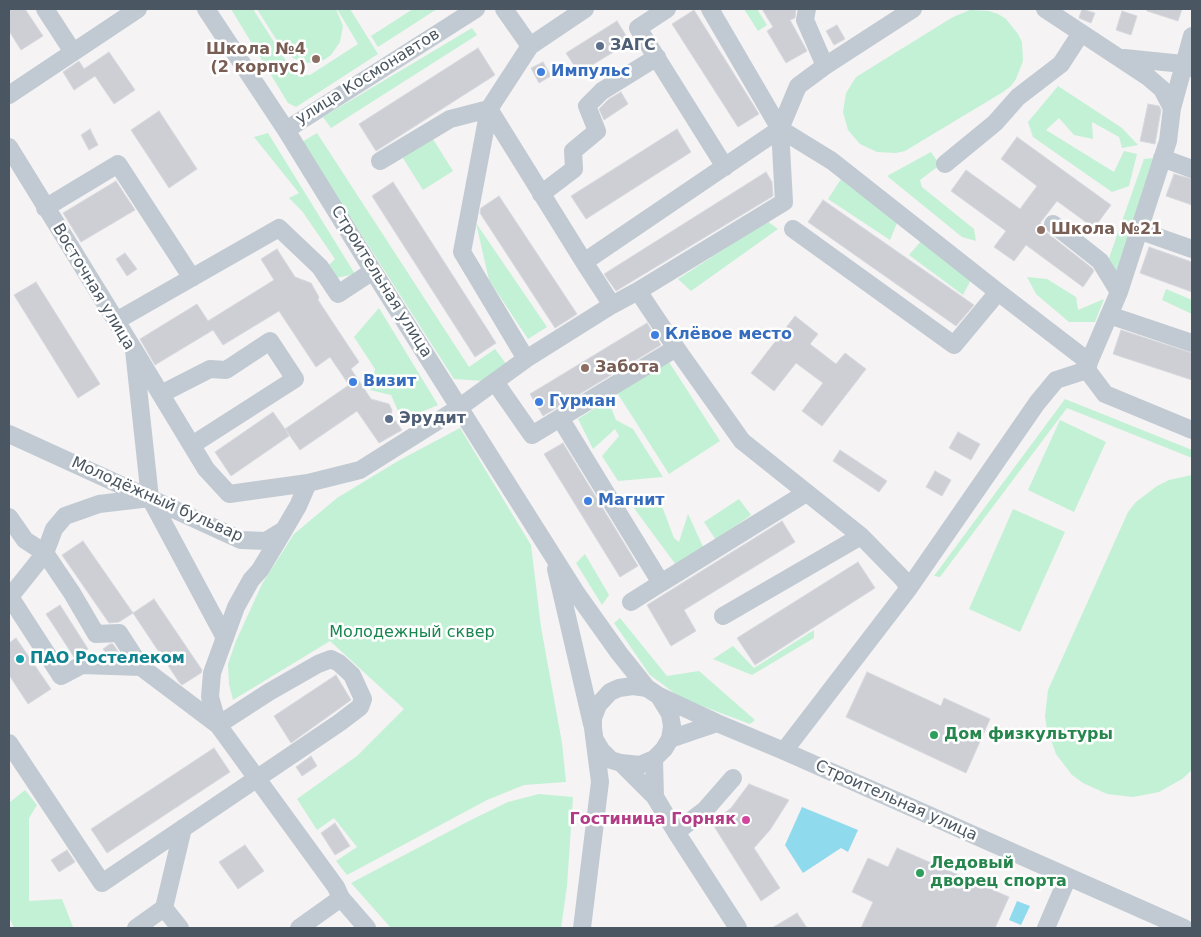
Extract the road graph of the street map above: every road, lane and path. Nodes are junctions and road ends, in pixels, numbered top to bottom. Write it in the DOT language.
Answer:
graph roads {
  1 [pos="45,9"];
  2 [pos="206,9"];
  3 [pos="476,9"];
  4 [pos="504,9"];
  5 [pos="586,9"];
  6 [pos="667,9"];
  7 [pos="710,9"];
  8 [pos="807,9"];
  9 [pos="913,9"];
  10 [pos="1045,9"];
  11 [pos="129,11"];
  12 [pos="1081,33"];
  13 [pos="1192,36"];
  14 [pos="530,46"];
  15 [pos="73,52"];
  16 [pos="657,57"];
  17 [pos="1121,58"];
  18 [pos="825,66"];
  19 [pos="1188,66"];
  20 [pos="9,95"];
  21 [pos="1172,108"];
  22 [pos="489,109"];
  23 [pos="780,129"];
  24 [pos="286,130"];
  25 [pos="9,147"];
  26 [pos="1162,158"];
  27 [pos="380,161"];
  28 [pos="945,164"];
  29 [pos="725,167"];
  30 [pos="1192,169"];
  31 [pos="541,194"];
  32 [pos="46,208"];
  33 [pos="1053,224"];
  34 [pos="794,228"];
  35 [pos="1138,230"];
  36 [pos="1192,249"];
  37 [pos="584,262"];
  38 [pos="373,271"];
  39 [pos="192,278"];
  40 [pos="638,291"];
  41 [pos="998,292"];
  42 [pos="1119,292"];
  43 [pos="612,305"];
  44 [pos="1109,315"];
  45 [pos="116,322"];
  46 [pos="1192,343"];
  47 [pos="676,348"];
  48 [pos="134,350"];
  49 [pos="526,359"];
  50 [pos="1088,366"];
  51 [pos="495,382"];
  52 [pos="161,394"];
  53 [pos="460,407"];
  54 [pos="560,418"];
  55 [pos="1192,430"];
  56 [pos="9,434"];
  57 [pos="192,445"];
  58 [pos="308,483"];
  59 [pos="806,493"];
  60 [pos="150,498"];
  61 [pos="9,517"];
  62 [pos="284,530"];
  63 [pos="861,536"];
  64 [pos="45,553"];
  65 [pos="553,557"];
  66 [pos="661,583"];
  67 [pos="909,588"];
  68 [pos="10,597"];
  69 [pos="630,602"];
  70 [pos="723,616"];
  71 [pos="225,638"];
  72 [pos="141,667"];
  73 [pos="653,692"];
  74 [pos="717,724"];
  75 [pos="218,725"];
  76 [pos="594,734"];
  77 [pos="670,739"];
  78 [pos="9,743"];
  79 [pos="784,751"];
  80 [pos="654,759"];
  81 [pos="616,761"];
  82 [pos="257,778"];
  83 [pos="733,778"];
  84 [pos="600,782"];
  85 [pos="655,797"];
  86 [pos="183,828"];
  87 [pos="676,832"];
  88 [pos="1068,877"];
  89 [pos="340,898"];
  90 [pos="164,908"];
  91 [pos="136,928"];
  92 [pos="180,928"];
  93 [pos="299,928"];
  94 [pos="367,928"];
  95 [pos="582,928"];
  96 [pos="738,928"];
  97 [pos="1046,928"];
  98 [pos="1184,928"];
  1 -- 15 [label="street"];
  2 -- 24 [label="street, Строительная улица"];
  3 -- 24 [label="street, улица Космонавтов"];
  4 -- 14 [label="street"];
  5 -- 14 [label="street"];
  6 -- 16 [label="street"];
  7 -- 23 [label="street"];
  8 -- 18 [label="street"];
  9 -- 18 [label="street"];
  10 -- 12 [label="street"];
  11 -- 15 [label="street"];
  12 -- 17 [label="street"];
  12 -- 28 [label="street"];
  13 -- 19 [label="street"];
  14 -- 22 [label="street"];
  15 -- 20 [label="street"];
  16 -- 29 [label="street"];
  16 -- 31 [label="street"];
  17 -- 19 [label="street"];
  17 -- 21 [label="street"];
  18 -- 23 [label="street"];
  19 -- 21 [label="street"];
  21 -- 26 [label="street"];
  22 -- 27 [label="street"];
  22 -- 31 [label="street"];
  22 -- 49 [label="street"];
  23 -- 29 [label="street"];
  23 -- 40 [label="street"];
  23 -- 41 [label="street"];
  24 -- 38 [label="street, Строительная улица"];
  25 -- 32 [label="street, Восточная улица"];
  26 -- 30 [label="street"];
  26 -- 35 [label="street"];
  29 -- 37 [label="street"];
  31 -- 37 [label="street"];
  32 -- 39 [label="street"];
  32 -- 45 [label="street, Восточная улица"];
  33 -- 42 [label="street"];
  34 -- 41 [label="street"];
  35 -- 36 [label="street"];
  35 -- 42 [label="street"];
  37 -- 43 [label="street"];
  38 -- 39 [label="street"];
  38 -- 53 [label="street, Строительная улица"];
  39 -- 45 [label="street"];
  40 -- 43 [label="street"];
  40 -- 47 [label="street"];
  41 -- 50 [label="street"];
  42 -- 44 [label="street"];
  43 -- 49 [label="street"];
  44 -- 46 [label="street"];
  44 -- 50 [label="street"];
  45 -- 48 [label="street, Восточная улица"];
  47 -- 54 [label="street"];
  47 -- 59 [label="street"];
  48 -- 52 [label="street"];
  48 -- 60 [label="street, Восточная улица"];
  49 -- 51 [label="street"];
  50 -- 55 [label="street"];
  50 -- 67 [label="street"];
  51 -- 53 [label="street"];
  51 -- 54 [label="street"];
  52 -- 57 [label="street"];
  52 -- 57 [label="street"];
  53 -- 58 [label="street"];
  53 -- 65 [label="street, Строительная улица"];
  54 -- 66 [label="street"];
  56 -- 60 [label="street, Молодёжный бульвар"];
  57 -- 58 [label="street"];
  58 -- 62 [label="street"];
  59 -- 63 [label="street"];
  59 -- 66 [label="street"];
  60 -- 62 [label="street, Молодёжный бульвар"];
  60 -- 64 [label="street"];
  60 -- 71 [label="street"];
  61 -- 64 [label="street"];
  62 -- 71 [label="street"];
  63 -- 67 [label="street"];
  63 -- 70 [label="street"];
  64 -- 68 [label="street"];
  64 -- 72 [label="street"];
  65 -- 73 [label="street, Строительная улица"];
  65 -- 76 [label="street, Строительная улица"];
  66 -- 69 [label="street"];
  67 -- 79 [label="street"];
  68 -- 72 [label="street"];
  71 -- 75 [label="street"];
  72 -- 75 [label="street"];
  73 -- 74 [label="street, Строительная улица"];
  73 -- 76 [label="street"];
  73 -- 77 [label="street"];
  74 -- 77 [label="street"];
  74 -- 79 [label="street, Строительная улица"];
  75 -- 82 [label="street"];
  75 -- 82 [label="street"];
  76 -- 81 [label="street"];
  76 -- 84 [label="street"];
  77 -- 80 [label="street"];
  78 -- 86 [label="street"];
  79 -- 88 [label="street, Строительная улица"];
  80 -- 81 [label="street"];
  80 -- 85 [label="street"];
  81 -- 84 [label="street"];
  81 -- 85 [label="street"];
  82 -- 86 [label="street"];
  82 -- 89 [label="street"];
  83 -- 87 [label="street"];
  84 -- 95 [label="street"];
  85 -- 87 [label="street"];
  86 -- 90 [label="street"];
  87 -- 96 [label="street"];
  88 -- 97 [label="street"];
  88 -- 98 [label="street, Строительная улица"];
  89 -- 93 [label="street"];
  89 -- 94 [label="street"];
  90 -- 91 [label="street"];
  90 -- 92 [label="street"];
}
